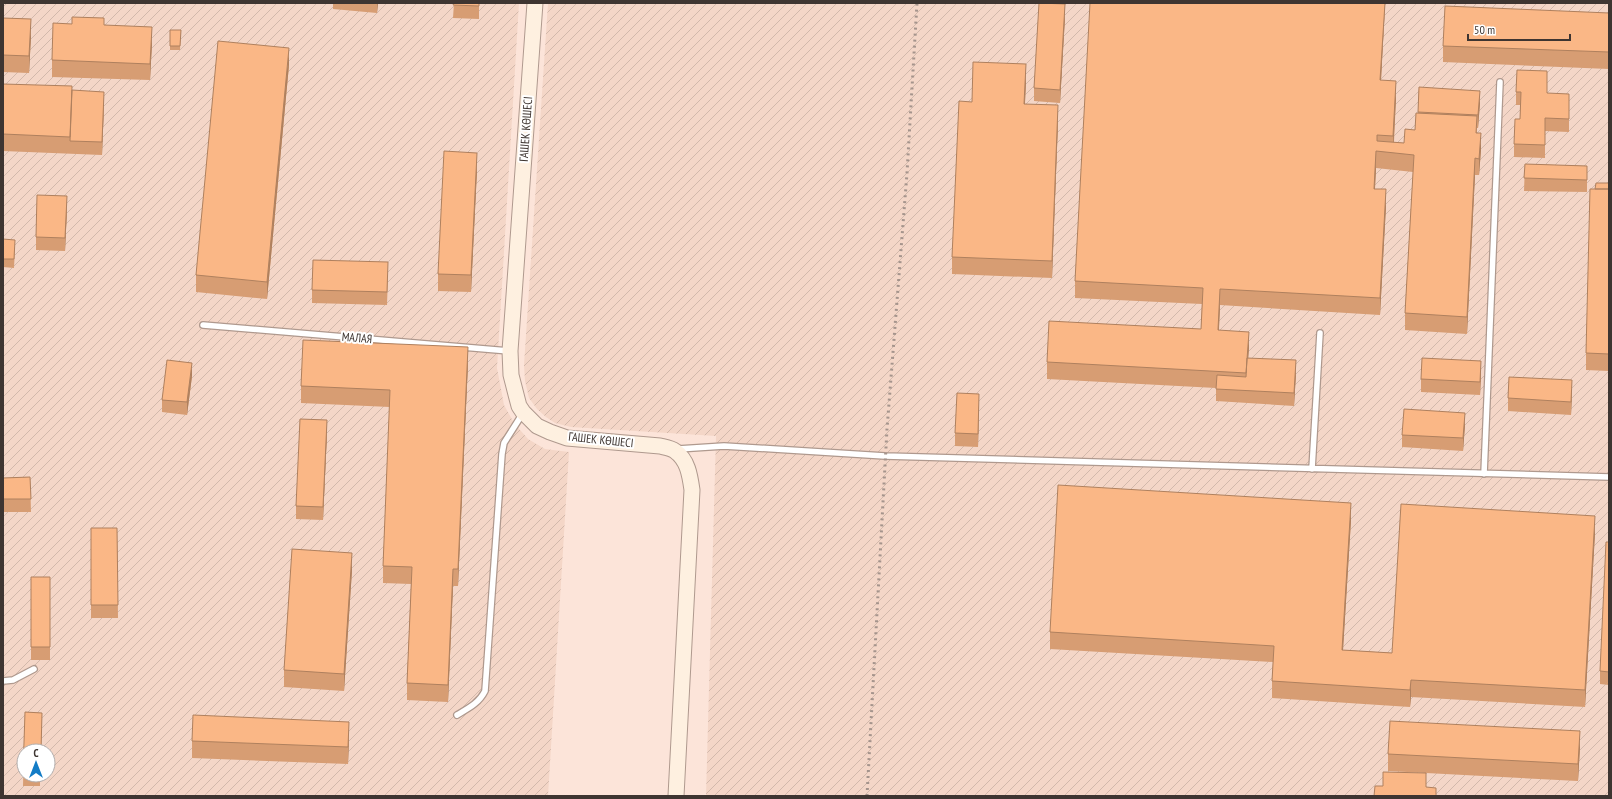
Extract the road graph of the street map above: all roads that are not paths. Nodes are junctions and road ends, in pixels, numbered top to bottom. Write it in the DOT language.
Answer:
graph roads {
  1 [pos="535,3"];
  2 [pos="1500,82"];
  3 [pos="204,325"];
  4 [pos="1320,333"];
  5 [pos="510,351"];
  6 [pos="523,412"];
  7 [pos="674,450"];
  8 [pos="1312,468"];
  9 [pos="1484,474"];
  10 [pos="1609,477"];
  11 [pos="34,669"];
  12 [pos="3,681"];
  13 [pos="457,715"];
  14 [pos="676,796"];
  1 -- 5 [label="street, ГАШЕК КӨШЕСІ"];
  2 -- 9 [label="lane"];
  3 -- 5 [label="lane, МАЛАЯ"];
  4 -- 8 [label="lane"];
  5 -- 6 [label="street, ГАШЕК КӨШЕСІ"];
  6 -- 7 [label="street, ГАШЕК КӨШЕСІ"];
  6 -- 13 [label="lane"];
  7 -- 8 [label="lane"];
  7 -- 14 [label="street"];
  8 -- 9 [label="lane"];
  9 -- 10 [label="lane"];
  11 -- 12 [label="lane"];
}
